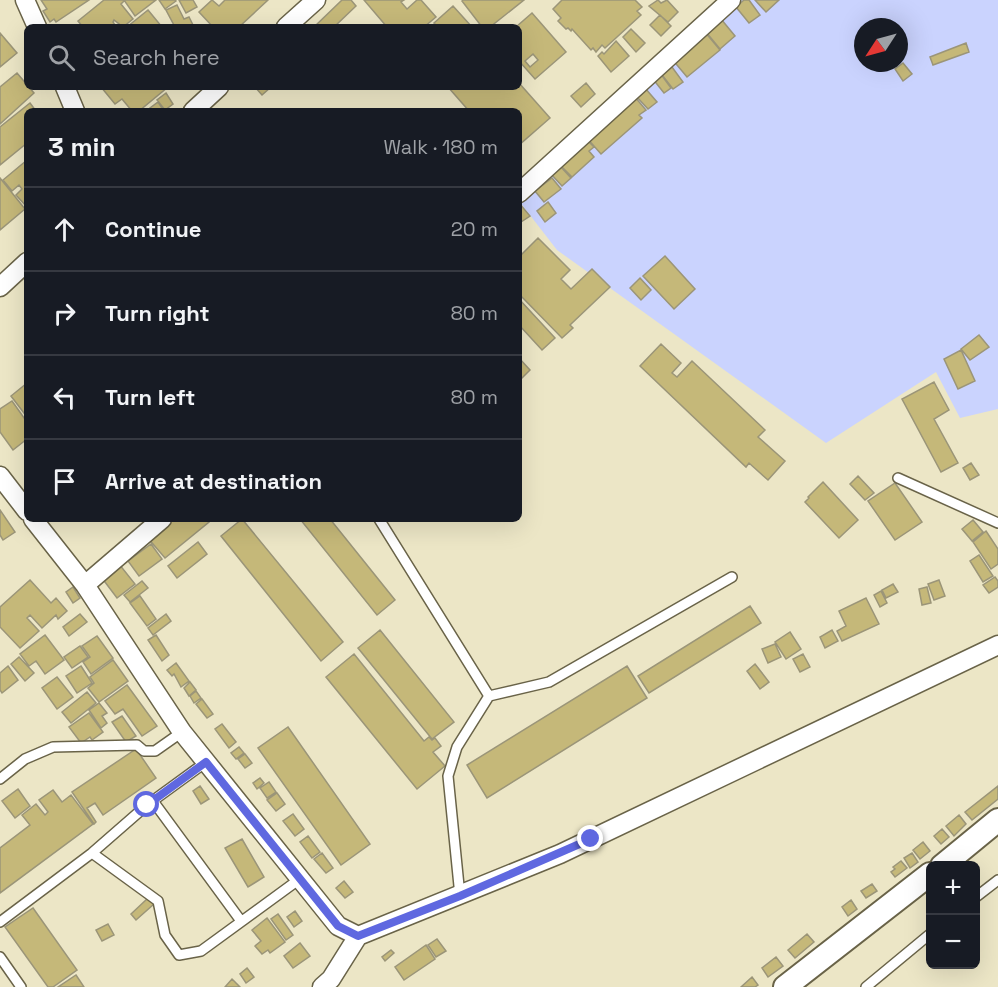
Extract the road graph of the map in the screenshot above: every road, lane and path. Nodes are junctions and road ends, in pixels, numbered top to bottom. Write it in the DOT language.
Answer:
graph roads {
  1 [pos="25,0"];
  2 [pos="316,0"];
  3 [pos="731,0"];
  4 [pos="37,24"];
  5 [pos="289,24"];
  6 [pos="65,90"];
  7 [pos="216,90"];
  8 [pos="74,108"];
  9 [pos="196,108"];
  10 [pos="522,190"];
  11 [pos="24,265"];
  12 [pos="0,287"];
  13 [pos="0,476"];
  14 [pos="898,478"];
  15 [pos="24,507"];
  16 [pos="35,522"];
  17 [pos="158,522"];
  18 [pos="381,522"];
  19 [pos="998,523"];
  20 [pos="732,577"];
  21 [pos="85,585"];
  22 [pos="998,645"];
  23 [pos="489,696"];
  24 [pos="182,732"];
  25 [pos="206,762"];
  26 [pos="0,778"];
  27 [pos="153,801"];
  28 [pos="998,820"];
  29 [pos="92,853"];
  30 [pos="948,861"];
  31 [pos="926,877"];
  32 [pos="301,878"];
  33 [pos="998,880"];
  34 [pos="980,893"];
  35 [pos="460,896"];
  36 [pos="241,921"];
  37 [pos="0,922"];
  38 [pos="358,936"];
  39 [pos="926,937"];
  40 [pos="0,957"];
  41 [pos="21,987"];
  42 [pos="322,987"];
  43 [pos="785,987"];
  44 [pos="866,987"];
  1 -- 4 [label="street"];
  2 -- 5 [label="street"];
  3 -- 10 [label="street"];
  6 -- 8 [label="street"];
  7 -- 9 [label="street"];
  11 -- 12 [label="street"];
  13 -- 15 [label="street"];
  14 -- 19 [label="lane"];
  16 -- 21 [label="street"];
  17 -- 21 [label="street"];
  18 -- 23 [label="lane"];
  20 -- 23 [label="lane"];
  21 -- 24 [label="street"];
  22 -- 35 [label="street"];
  23 -- 35 [label="lane"];
  24 -- 25 [label="street"];
  24 -- 26 [label="lane"];
  25 -- 27 [label="lane"];
  25 -- 32 [label="street"];
  27 -- 29 [label="lane"];
  27 -- 36 [label="lane"];
  28 -- 30 [label="street"];
  29 -- 36 [label="lane"];
  29 -- 37 [label="lane"];
  31 -- 43 [label="street"];
  32 -- 36 [label="lane"];
  32 -- 38 [label="street"];
  33 -- 34 [label="lane"];
  35 -- 38 [label="street"];
  38 -- 42 [label="street"];
  39 -- 44 [label="lane"];
  40 -- 41 [label="lane"];
}
